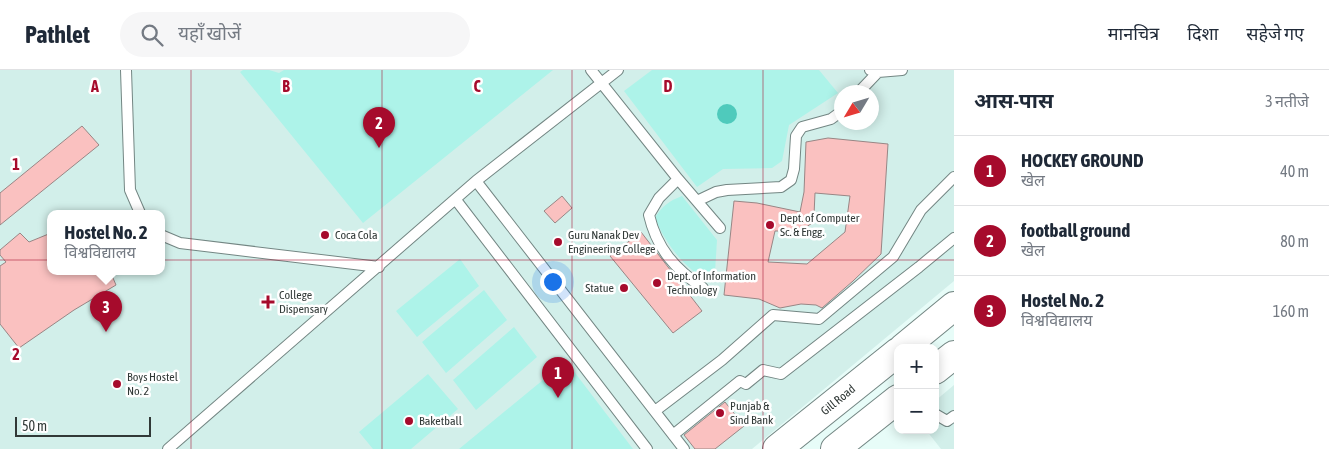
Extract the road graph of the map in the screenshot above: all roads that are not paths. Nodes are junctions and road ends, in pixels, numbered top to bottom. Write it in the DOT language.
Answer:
graph roads {
  1 [pos="126,70"];
  2 [pos="591,70"];
  3 [pos="618,70"];
  4 [pos="902,70"];
  5 [pos="874,71"];
  6 [pos="601,82"];
  7 [pos="864,85"];
  8 [pos="834,117"];
  9 [pos="954,177"];
  10 [pos="678,178"];
  11 [pos="476,181"];
  12 [pos="456,200"];
  13 [pos="697,201"];
  14 [pos="139,210"];
  15 [pos="720,228"];
  16 [pos="165,237"];
  17 [pos="954,238"];
  18 [pos="379,267"];
  19 [pos="704,288"];
  20 [pos="954,306"];
  21 [pos="908,344"];
  22 [pos="894,355"];
  23 [pos="954,355"];
  24 [pos="939,367"];
  25 [pos="894,402"];
  26 [pos="654,411"];
  27 [pos="939,416"];
  28 [pos="954,416"];
  29 [pos="673,434"];
  30 [pos="168,449"];
  31 [pos="647,449"];
  32 [pos="684,449"];
  33 [pos="778,449"];
  34 [pos="835,449"];
  1 -- 14 [label="lane"];
  2 -- 6 [label="lane"];
  3 -- 6 [label="lane"];
  4 -- 5 [label="lane"];
  5 -- 7 [label="lane"];
  6 -- 10 [label="lane"];
  6 -- 11 [label="lane"];
  8 -- 13 [label="lane"];
  9 -- 26 [label="lane"];
  10 -- 13 [label="lane"];
  10 -- 19 [label="lane"];
  11 -- 12 [label="lane"];
  11 -- 26 [label="lane"];
  12 -- 18 [label="lane"];
  12 -- 31 [label="lane"];
  13 -- 15 [label="lane"];
  16 -- 18 [label="lane"];
  17 -- 29 [label="lane"];
  18 -- 30 [label="lane"];
  20 -- 21 [label="main road"];
  22 -- 33 [label="main road, Gill Road"];
  23 -- 24 [label="main road"];
  25 -- 34 [label="main road"];
  26 -- 29 [label="lane"];
  27 -- 28 [label="lane"];
  29 -- 32 [label="lane"];
}
